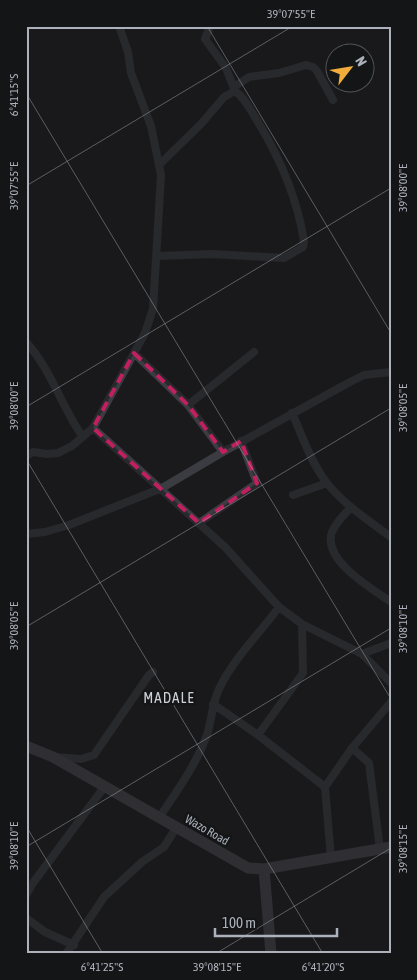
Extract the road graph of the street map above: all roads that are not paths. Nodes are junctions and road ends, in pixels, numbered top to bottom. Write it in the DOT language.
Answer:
graph roads {
  1 [pos="119,26"];
  2 [pos="210,26"];
  3 [pos="234,89"];
  4 [pos="333,100"];
  5 [pos="159,165"];
  6 [pos="158,256"];
  7 [pos="26,342"];
  8 [pos="254,352"];
  9 [pos="134,353"];
  10 [pos="391,372"];
  11 [pos="188,405"];
  12 [pos="292,413"];
  13 [pos="93,428"];
  14 [pos="83,438"];
  15 [pos="241,441"];
  16 [pos="222,452"];
  17 [pos="26,456"];
  18 [pos="327,483"];
  19 [pos="162,488"];
  20 [pos="293,495"];
  21 [pos="351,507"];
  22 [pos="199,522"];
  23 [pos="26,534"];
  24 [pos="391,538"];
  25 [pos="391,602"];
  26 [pos="279,607"];
  27 [pos="302,624"];
  28 [pos="391,643"];
  29 [pos="362,654"];
  30 [pos="153,672"];
  31 [pos="391,683"];
  32 [pos="391,702"];
  33 [pos="213,704"];
  34 [pos="258,735"];
  35 [pos="26,746"];
  36 [pos="352,748"];
  37 [pos="53,756"];
  38 [pos="105,786"];
  39 [pos="325,787"];
  40 [pos="159,818"];
  41 [pos="176,828"];
  42 [pos="388,849"];
  43 [pos="331,858"];
  44 [pos="264,869"];
  45 [pos="26,895"];
  46 [pos="26,918"];
  47 [pos="74,944"];
  48 [pos="66,954"];
  49 [pos="271,954"];
  1 -- 5 [label="street"];
  2 -- 3 [label="street"];
  3 -- 4 [label="street"];
  3 -- 5 [label="street"];
  3 -- 6 [label="street"];
  5 -- 6 [label="street"];
  6 -- 9 [label="street"];
  7 -- 14 [label="street"];
  8 -- 11 [label="street"];
  9 -- 11 [label="street"];
  9 -- 13 [label="street"];
  10 -- 12 [label="street"];
  11 -- 16 [label="street"];
  12 -- 15 [label="street"];
  12 -- 18 [label="street"];
  13 -- 14 [label="street"];
  13 -- 19 [label="street"];
  14 -- 17 [label="street"];
  15 -- 16 [label="street"];
  15 -- 22 [label="street"];
  16 -- 19 [label="street"];
  18 -- 20 [label="street"];
  18 -- 21 [label="street"];
  19 -- 22 [label="street"];
  19 -- 23 [label="street"];
  21 -- 24 [label="street"];
  21 -- 25 [label="street"];
  22 -- 26 [label="street"];
  26 -- 27 [label="street"];
  26 -- 33 [label="street"];
  27 -- 29 [label="street"];
  27 -- 34 [label="street"];
  28 -- 29 [label="street"];
  29 -- 31 [label="street"];
  30 -- 37 [label="street"];
  32 -- 36 [label="street"];
  33 -- 34 [label="street"];
  33 -- 40 [label="street"];
  34 -- 39 [label="street"];
  35 -- 37 [label="main road, Wazo Road"];
  36 -- 39 [label="street"];
  36 -- 42 [label="street"];
  37 -- 38 [label="main road, Wazo Road"];
  38 -- 40 [label="main road, Wazo Road"];
  38 -- 45 [label="street"];
  39 -- 43 [label="street"];
  40 -- 41 [label="main road, Wazo Road"];
  41 -- 44 [label="main road, Wazo Road"];
  41 -- 47 [label="street"];
  42 -- 43 [label="main road, Wazo Road"];
  43 -- 44 [label="main road, Wazo Road"];
  44 -- 49 [label="main road"];
  46 -- 47 [label="street"];
  47 -- 48 [label="street"];
}
